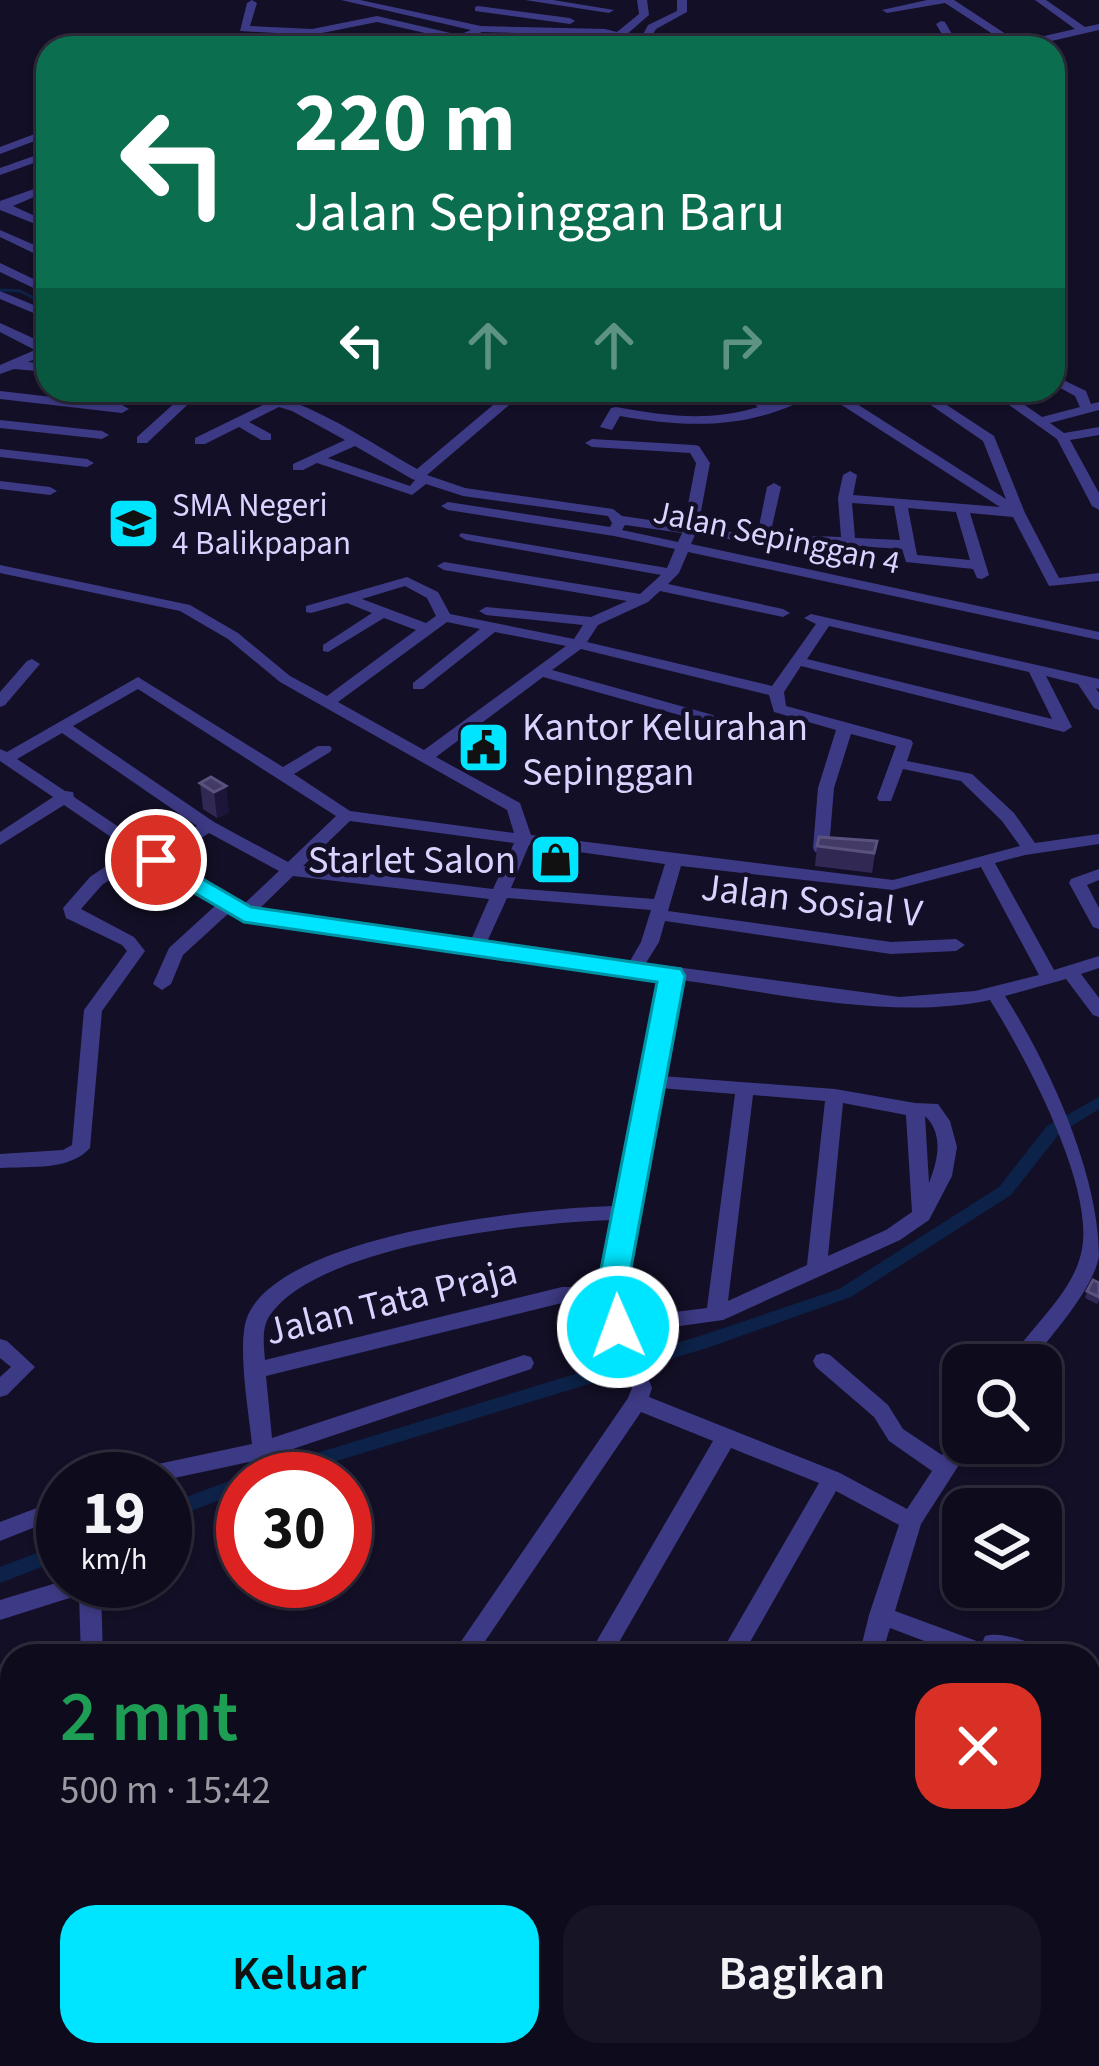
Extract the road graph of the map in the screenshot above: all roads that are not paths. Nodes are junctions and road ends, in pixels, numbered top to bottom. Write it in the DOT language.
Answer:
graph roads {
  1 [pos="346,0"];
  2 [pos="519,0"];
  3 [pos="530,0"];
  4 [pos="642,0"];
  5 [pos="682,0"];
  6 [pos="946,0"];
  7 [pos="1040,0"];
  8 [pos="252,3"];
  9 [pos="478,9"];
  10 [pos="609,10"];
  11 [pos="886,10"];
  12 [pos="508,13"];
  13 [pos="581,22"];
  14 [pos="940,24"];
  15 [pos="1099,28"];
  16 [pos="486,30"];
  17 [pos="1083,30"];
  18 [pos="620,35"];
  19 [pos="451,36"];
  20 [pos="466,36"];
  21 [pos="624,36"];
  22 [pos="647,36"];
  23 [pos="948,36"];
  24 [pos="996,36"];
  25 [pos="1058,36"];
  26 [pos="36,137"];
  27 [pos="0,151"];
  28 [pos="36,159"];
  29 [pos="0,174"];
  30 [pos="36,187"];
  31 [pos="36,191"];
  32 [pos="1,205"];
  33 [pos="36,221"];
  34 [pos="0,233"];
  35 [pos="36,250"];
  36 [pos="36,259"];
  37 [pos="4,269"];
  38 [pos="36,285"];
  39 [pos="0,295"];
  40 [pos="36,309"];
  41 [pos="0,327"];
  42 [pos="36,345"];
  43 [pos="36,354"];
  44 [pos="3,367"];
  45 [pos="36,368"];
  46 [pos="1065,385"];
  47 [pos="0,395"];
  48 [pos="36,399"];
  49 [pos="57,402"];
  50 [pos="184,402"];
  51 [pos="264,402"];
  52 [pos="283,402"];
  53 [pos="505,402"];
  54 [pos="759,402"];
  55 [pos="786,402"];
  56 [pos="845,402"];
  57 [pos="933,402"];
  58 [pos="1013,402"];
  59 [pos="1093,408"];
  60 [pos="769,409"];
  61 [pos="122,410"];
  62 [pos="242,420"];
  63 [pos="652,420"];
  64 [pos="1042,421"];
  65 [pos="0,424"];
  66 [pos="607,427"];
  67 [pos="1099,431"];
  68 [pos="102,435"];
  69 [pos="266,437"];
  70 [pos="1062,437"];
  71 [pos="142,440"];
  72 [pos="356,440"];
  73 [pos="200,441"];
  74 [pos="592,442"];
  75 [pos="640,445"];
  76 [pos="0,453"];
  77 [pos="377,453"];
  78 [pos="321,460"];
  79 [pos="86,463"];
  80 [pos="298,467"];
  81 [pos="345,470"];
  82 [pos="1080,471"];
  83 [pos="1099,471"];
  84 [pos="850,476"];
  85 [pos="421,477"];
  86 [pos="0,485"];
  87 [pos="774,487"];
  88 [pos="50,491"];
  89 [pos="845,498"];
  90 [pos="900,504"];
  91 [pos="448,506"];
  92 [pos="1099,506"];
  93 [pos="963,512"];
  94 [pos="1018,513"];
  95 [pos="616,526"];
  96 [pos="466,536"];
  97 [pos="688,540"];
  98 [pos="814,540"];
  99 [pos="848,542"];
  100 [pos="910,545"];
  101 [pos="444,566"];
  102 [pos="0,569"];
  103 [pos="1099,577"];
  104 [pos="667,580"];
  105 [pos="345,597"];
  106 [pos="643,599"];
  107 [pos="311,609"];
  108 [pos="382,612"];
  109 [pos="783,613"];
  110 [pos="444,617"];
  111 [pos="489,619"];
  112 [pos="424,628"];
  113 [pos="586,632"];
  114 [pos="1099,636"];
  115 [pos="328,648"];
  116 [pos="802,662"];
  117 [pos="32,664"];
  118 [pos="1035,670"];
  119 [pos="538,671"];
  120 [pos="1091,682"];
  121 [pos="418,686"];
  122 [pos="776,692"];
  123 [pos="0,702"];
  124 [pos="327,704"];
  125 [pos="1099,705"];
  126 [pos="708,718"];
  127 [pos="64,727"];
  128 [pos="845,728"];
  129 [pos="324,748"];
  130 [pos="4,756"];
  131 [pos="424,758"];
  132 [pos="900,764"];
  133 [pos="283,774"];
  134 [pos="67,795"];
  135 [pos="885,798"];
  136 [pos="346,815"];
  137 [pos="208,826"];
  138 [pos="524,838"];
  139 [pos="1099,838"];
  140 [pos="0,840"];
  141 [pos="821,848"];
  142 [pos="1030,849"];
  143 [pos="149,855"];
  144 [pos="674,860"];
  145 [pos="986,861"];
  146 [pos="290,870"];
  147 [pos="1099,874"];
  148 [pos="498,893"];
  149 [pos="235,910"];
  150 [pos="661,910"];
  151 [pos="1099,923"];
  152 [pos="956,945"];
  153 [pos="477,946"];
  154 [pos="1099,962"];
  155 [pos="634,969"];
  156 [pos="1070,971"];
  157 [pos="672,976"];
  158 [pos="1049,977"];
  159 [pos="162,984"];
  160 [pos="995,994"];
  161 [pos="1099,1010"];
  162 [pos="650,1081"];
  163 [pos="745,1088"];
  164 [pos="835,1094"];
  165 [pos="0,1161"];
  166 [pos="626,1213"];
  167 [pos="817,1269"];
  168 [pos="611,1295"];
  169 [pos="716,1315"];
  170 [pos="620,1336"];
  171 [pos="1032,1344"];
  172 [pos="0,1347"];
  173 [pos="823,1361"];
  174 [pos="524,1364"];
  175 [pos="255,1371"];
  176 [pos="0,1389"];
  177 [pos="639,1395"];
  178 [pos="726,1438"];
  179 [pos="263,1450"];
  180 [pos="947,1464"];
  181 [pos="192,1465"];
  182 [pos="944,1468"];
  183 [pos="832,1479"];
  184 [pos="36,1518"];
  185 [pos="911,1520"];
  186 [pos="0,1532"];
  187 [pos="0,1610"];
  188 [pos="880,1615"];
  189 [pos="92,1644"];
  190 [pos="470,1644"];
  191 [pos="606,1644"];
  192 [pos="737,1644"];
  193 [pos="873,1644"];
  194 [pos="960,1644"];
  1 -- 16 [label="street"];
  2 -- 12 [label="street"];
  3 -- 10 [label="street"];
  4 -- 18 [label="street"];
  5 -- 22 [label="street"];
  6 -- 11 [label="street"];
  6 -- 24 [label="street"];
  7 -- 17 [label="street"];
  8 -- 19 [label="street"];
  9 -- 12 [label="street"];
  12 -- 13 [label="street"];
  12 -- 16 [label="street"];
  14 -- 23 [label="street"];
  15 -- 17 [label="street"];
  16 -- 18 [label="street"];
  16 -- 20 [label="street"];
  17 -- 25 [label="street"];
  18 -- 21 [label="street"];
  26 -- 27 [label="street"];
  28 -- 29 [label="street"];
  29 -- 30 [label="street"];
  31 -- 32 [label="street"];
  32 -- 33 [label="street"];
  34 -- 35 [label="street"];
  36 -- 37 [label="street"];
  37 -- 38 [label="street"];
  39 -- 40 [label="street"];
  41 -- 42 [label="street"];
  43 -- 44 [label="street"];
  44 -- 45 [label="street"];
  46 -- 59 [label="street"];
  47 -- 48 [label="street"];
  49 -- 61 [label="street"];
  50 -- 71 [label="street"];
  51 -- 62 [label="street"];
  52 -- 72 [label="street"];
  53 -- 85 [label="street"];
  54 -- 60 [label="street"];
  55 -- 60 [label="street"];
  56 -- 94 [label="street"];
  57 -- 94 [label="street"];
  58 -- 64 [label="street"];
  59 -- 64 [label="street"];
  60 -- 63 [label="street"];
  62 -- 69 [label="street"];
  62 -- 73 [label="street"];
  63 -- 66 [label="street"];
  63 -- 75 [label="street"];
  64 -- 70 [label="street"];
  65 -- 68 [label="street"];
  67 -- 70 [label="street"];
  70 -- 82 [label="street"];
  72 -- 77 [label="street"];
  72 -- 78 [label="street"];
  74 -- 75 [label="street"];
  75 -- 97 [label="street"];
  76 -- 79 [label="street"];
  77 -- 81 [label="street"];
  77 -- 85 [label="street"];
  78 -- 80 [label="street"];
  78 -- 81 [label="street"];
  81 -- 85 [label="street"];
  82 -- 83 [label="street"];
  82 -- 92 [label="street"];
  84 -- 89 [label="street"];
  85 -- 95 [label="street, Jalan Sepinggan 4"];
  86 -- 88 [label="street"];
  87 -- 97 [label="street"];
  89 -- 90 [label="street"];
  89 -- 99 [label="street"];
  90 -- 93 [label="street"];
  90 -- 100 [label="street"];
  91 -- 95 [label="street"];
  93 -- 94 [label="street"];
  93 -- 100 [label="street"];
  94 -- 103 [label="street"];
  95 -- 97 [label="street, Jalan Sepinggan 4"];
  96 -- 104 [label="street"];
  97 -- 104 [label="street"];
  97 -- 114 [label="street, Jalan Sepinggan 4"];
  98 -- 99 [label="street"];
  99 -- 100 [label="street"];
  101 -- 106 [label="street"];
  102 -- 124 [label="street"];
  104 -- 106 [label="street"];
  104 -- 109 [label="street"];
  105 -- 107 [label="street"];
  105 -- 108 [label="street"];
  105 -- 110 [label="street"];
  106 -- 113 [label="street"];
  108 -- 112 [label="street"];
  108 -- 115 [label="street"];
  110 -- 111 [label="street"];
  110 -- 112 [label="street"];
  111 -- 113 [label="street"];
  111 -- 113 [label="street"];
  111 -- 121 [label="street"];
  112 -- 124 [label="street"];
  113 -- 119 [label="street"];
  113 -- 122 [label="street"];
  116 -- 118 [label="street"];
  116 -- 118 [label="street"];
  116 -- 122 [label="street"];
  117 -- 123 [label="street"];
  118 -- 120 [label="street"];
  119 -- 126 [label="street"];
  119 -- 131 [label="street"];
  120 -- 125 [label="street"];
  122 -- 128 [label="street"];
  124 -- 131 [label="street"];
  127 -- 130 [label="street"];
  127 -- 133 [label="street"];
  127 -- 137 [label="street, Jalan Sosial V"];
  128 -- 132 [label="street"];
  128 -- 141 [label="street"];
  129 -- 133 [label="street"];
  130 -- 134 [label="street"];
  131 -- 138 [label="street"];
  132 -- 135 [label="street"];
  132 -- 142 [label="street"];
  133 -- 136 [label="street"];
  134 -- 140 [label="street"];
  134 -- 143 [label="street"];
  136 -- 138 [label="street"];
  136 -- 146 [label="street"];
  137 -- 143 [label="street"];
  137 -- 146 [label="street, Jalan Sosial V"];
  138 -- 144 [label="street"];
  138 -- 148 [label="street"];
  139 -- 142 [label="street"];
  142 -- 145 [label="street"];
  143 -- 149 [label="street"];
  143 -- 165 [label="street"];
  144 -- 145 [label="street"];
  144 -- 150 [label="street"];
  145 -- 158 [label="street"];
  146 -- 148 [label="street, Jalan Sosial V"];
  146 -- 149 [label="street"];
  147 -- 151 [label="street"];
  148 -- 150 [label="street, Jalan Sosial V"];
  148 -- 153 [label="street"];
  149 -- 153 [label="street"];
  149 -- 159 [label="street"];
  150 -- 152 [label="street, Jalan Sosial V"];
  150 -- 155 [label="street"];
  153 -- 155 [label="street"];
  154 -- 156 [label="street"];
  155 -- 157 [label="street"];
  156 -- 158 [label="street"];
  156 -- 161 [label="street"];
  157 -- 160 [label="street"];
  157 -- 162 [label="street"];
  158 -- 160 [label="street"];
  160 -- 171 [label="street"];
  162 -- 163 [label="street"];
  162 -- 166 [label="street"];
  163 -- 164 [label="street"];
  163 -- 169 [label="street"];
  164 -- 167 [label="street"];
  164 -- 167 [label="street"];
  166 -- 168 [label="street"];
  166 -- 175 [label="street"];
  167 -- 169 [label="street"];
  168 -- 170 [label="street"];
  168 -- 175 [label="street, Jalan Tata Praja"];
  169 -- 170 [label="street"];
  170 -- 177 [label="street"];
  172 -- 176 [label="street"];
  173 -- 182 [label="street"];
  174 -- 179 [label="street"];
  175 -- 179 [label="street, Jalan Tata Praja"];
  177 -- 178 [label="street"];
  177 -- 190 [label="street"];
  178 -- 183 [label="street"];
  178 -- 191 [label="street"];
  179 -- 181 [label="street"];
  180 -- 182 [label="street"];
  182 -- 185 [label="street"];
  183 -- 185 [label="street"];
  183 -- 192 [label="street"];
  184 -- 186 [label="street"];
  185 -- 188 [label="street"];
  187 -- 189 [label="street"];
  188 -- 193 [label="street"];
  188 -- 194 [label="street"];
}
